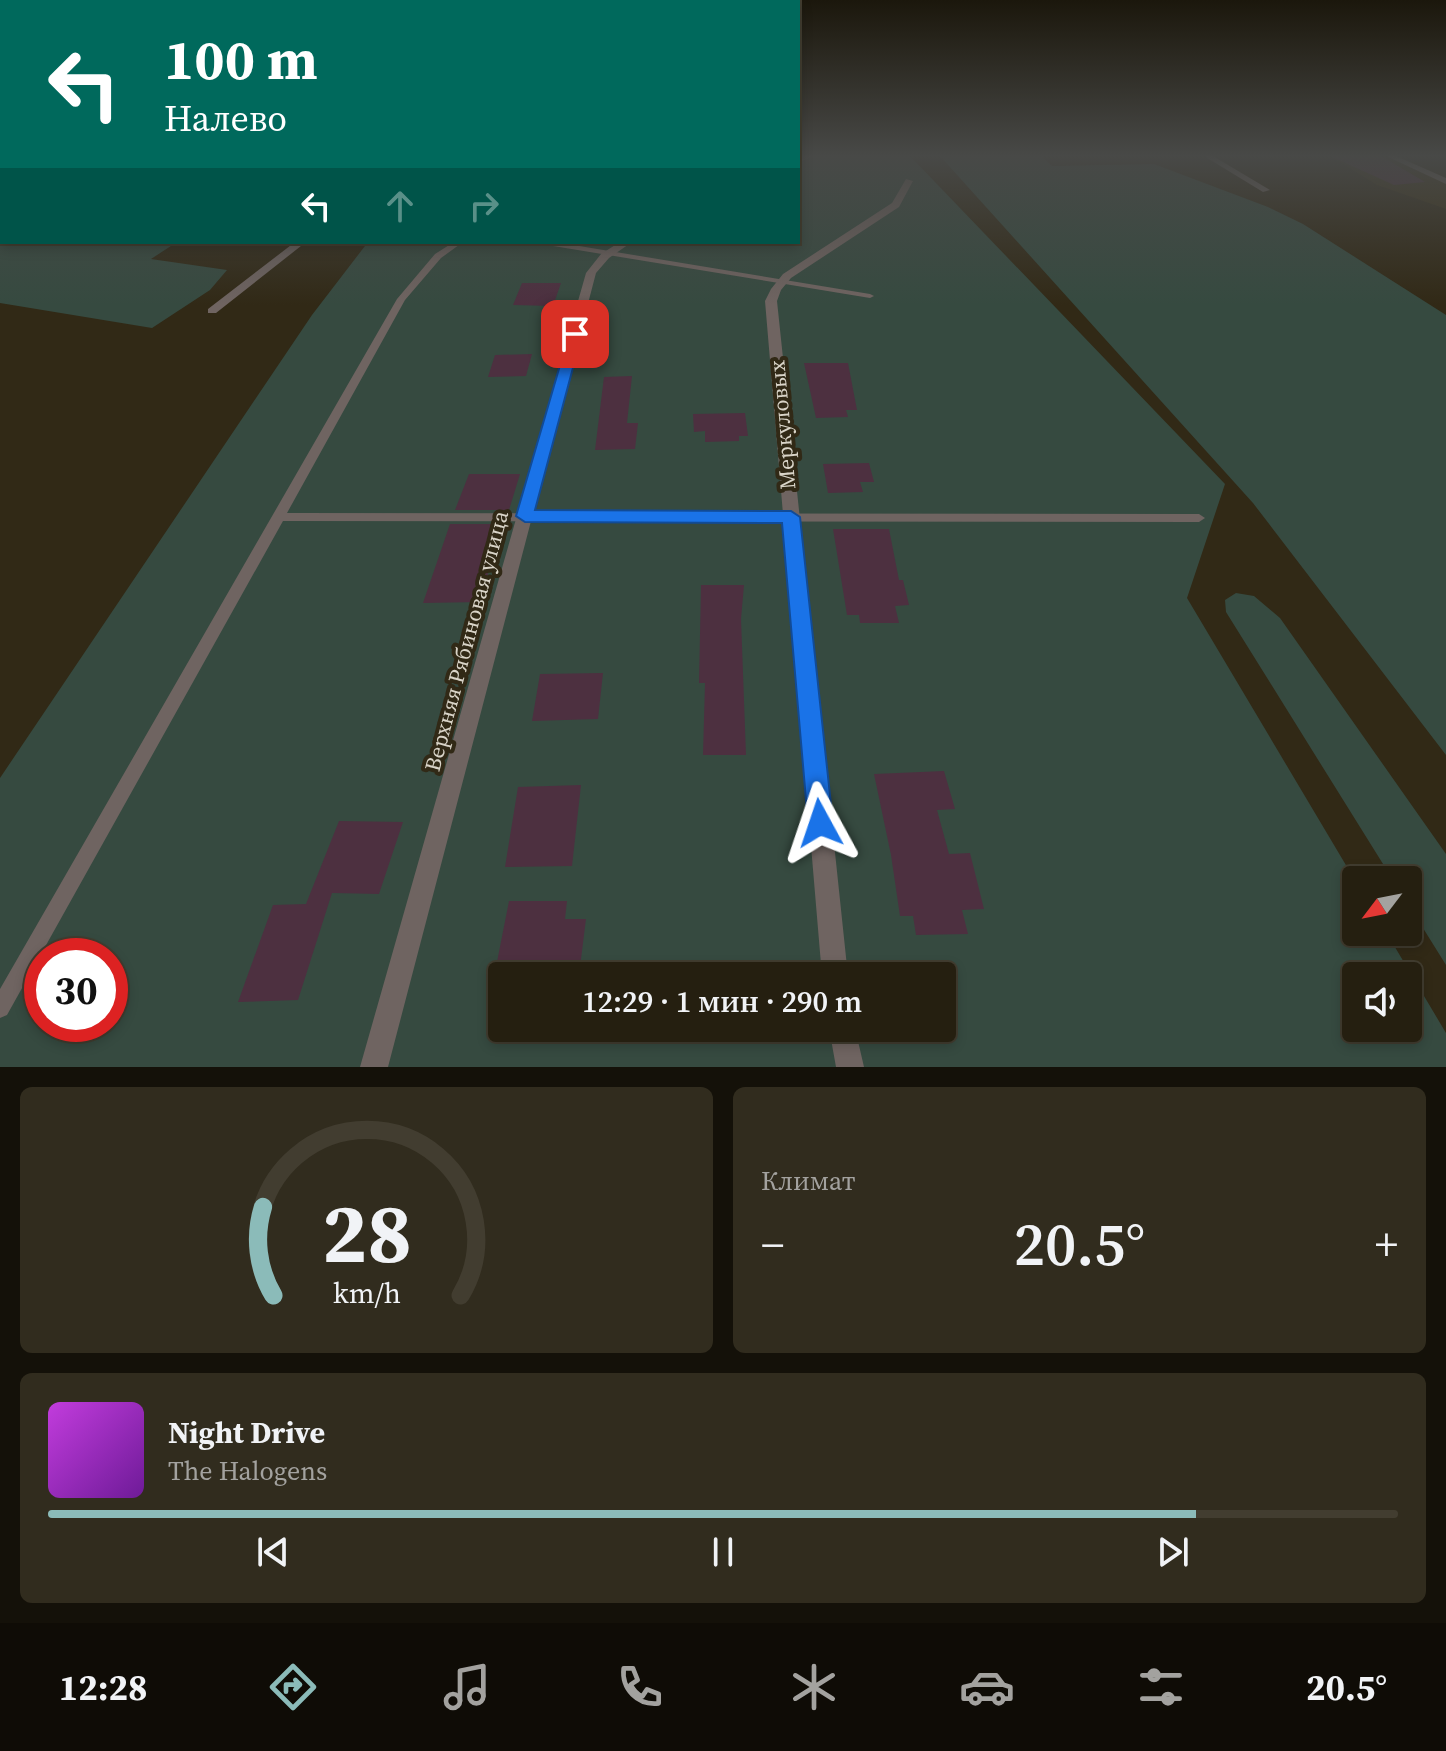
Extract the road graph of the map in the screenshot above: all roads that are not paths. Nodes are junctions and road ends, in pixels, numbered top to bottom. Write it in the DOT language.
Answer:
graph roads {
  1 [pos="895,206"];
  2 [pos="298,244"];
  3 [pos="456,244"];
  4 [pos="572,244"];
  5 [pos="619,247"];
  6 [pos="783,280"];
  7 [pos="870,296"];
  8 [pos="212,311"];
  9 [pos="525,516"];
  10 [pos="279,517"];
  11 [pos="791,517"];
  12 [pos="1199,518"];
  13 [pos="834,962"];
  14 [pos="0,1008"];
  15 [pos="845,1042"];
  16 [pos="374,1067"];
  17 [pos="850,1067"];
  1 -- 6 [label="street"];
  2 -- 8 [label="street"];
  3 -- 10 [label="lane"];
  4 -- 5 [label="lane"];
  5 -- 6 [label="lane"];
  5 -- 9 [label="street, Верхняя Рябиновая улица"];
  6 -- 7 [label="lane"];
  6 -- 11 [label="street, Меркуловых"];
  9 -- 10 [label="lane"];
  9 -- 11 [label="lane"];
  9 -- 16 [label="street, Верхняя Рябиновая улица"];
  10 -- 14 [label="lane"];
  11 -- 12 [label="lane"];
  11 -- 13 [label="street, Меркуловых"];
  15 -- 17 [label="street"];
}
